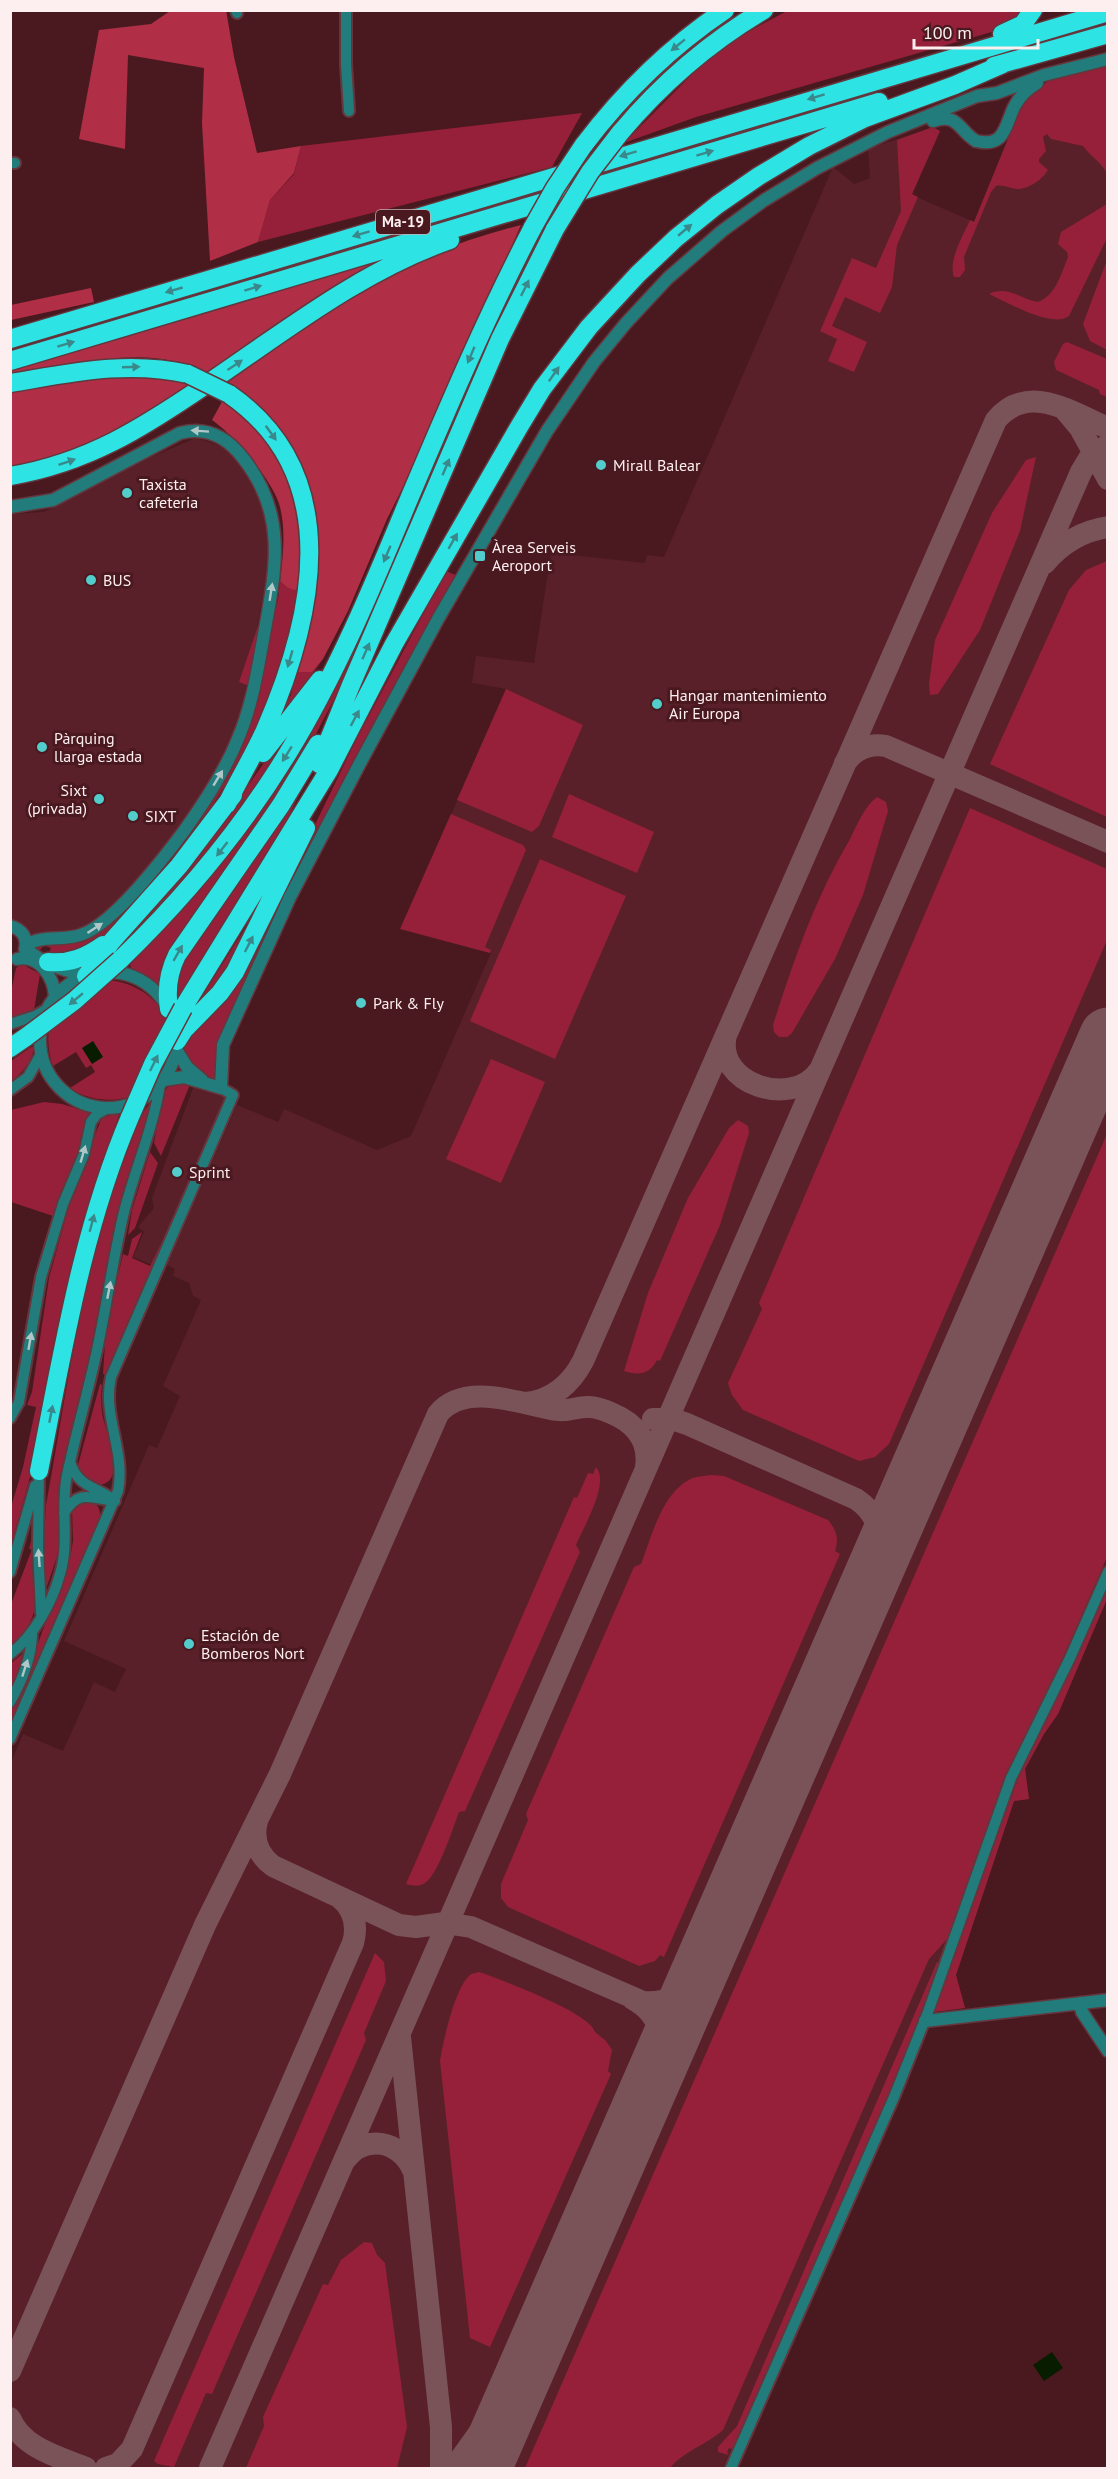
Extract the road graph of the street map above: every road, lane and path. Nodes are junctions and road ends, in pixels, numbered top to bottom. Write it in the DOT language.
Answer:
graph roads {
  1 [pos="346,10"];
  2 [pos="725,10"];
  3 [pos="764,10"];
  4 [pos="1034,10"];
  5 [pos="1107,12"];
  6 [pos="1107,34"];
  7 [pos="1107,59"];
  8 [pos="1003,64"];
  9 [pos="1065,70"];
  10 [pos="872,80"];
  11 [pos="987,94"];
  12 [pos="972,98"];
  13 [pos="350,111"];
  14 [pos="1009,119"];
  15 [pos="964,130"];
  16 [pos="865,145"];
  17 [pos="513,210"];
  18 [pos="90,314"];
  19 [pos="10,326"];
  20 [pos="10,339"];
  21 [pos="10,361"];
  22 [pos="10,383"];
  23 [pos="10,476"];
  24 [pos="10,507"];
  25 [pos="345,648"];
  26 [pos="351,685"];
  27 [pos="329,770"];
  28 [pos="227,804"];
  29 [pos="268,872"];
  30 [pos="16,929"];
  31 [pos="119,933"];
  32 [pos="39,939"];
  33 [pos="26,946"];
  34 [pos="14,960"];
  35 [pos="48,962"];
  36 [pos="86,976"];
  37 [pos="56,997"];
  38 [pos="47,1009"];
  39 [pos="176,1009"];
  40 [pos="10,1024"];
  41 [pos="177,1046"];
  42 [pos="10,1048"];
  43 [pos="41,1054"];
  44 [pos="162,1082"];
  45 [pos="205,1082"];
  46 [pos="221,1088"];
  47 [pos="10,1090"];
  48 [pos="108,1108"];
  49 [pos="10,1418"];
  50 [pos="70,1462"];
  51 [pos="121,1467"];
  52 [pos="39,1471"];
  53 [pos="96,1493"];
  54 [pos="115,1502"];
  55 [pos="64,1513"];
  56 [pos="108,1518"];
  57 [pos="10,1572"];
  58 [pos="1107,1572"];
  59 [pos="41,1616"];
  60 [pos="32,1633"];
  61 [pos="10,1654"];
  62 [pos="10,1702"];
  63 [pos="10,1739"];
  64 [pos="1107,2000"];
  65 [pos="1080,2003"];
  66 [pos="925,2020"];
  67 [pos="1107,2051"];
  68 [pos="731,2469"];
  1 -- 13 [label="street"];
  2 -- 25 [label="highway, one-way, bridge"];
  26 -- 3 [label="highway, one-way, bridge"];
  4 -- 10 [label="highway"];
  5 -- 10 [label="highway, Ma-19"];
  6 -- 8 [label="highway, Ma-19"];
  7 -- 9 [label="street"];
  17 -- 8 [label="highway, Ma-19, one-way"];
  27 -- 8 [label="highway, one-way"];
  9 -- 11 [label="street"];
  9 -- 14 [label="street"];
  10 -- 18 [label="highway, Ma-19, one-way"];
  11 -- 12 [label="street"];
  11 -- 14 [label="street"];
  12 -- 15 [label="street"];
  12 -- 16 [label="street"];
  14 -- 15 [label="street"];
  15 -- 16 [label="street"];
  16 -- 46 [label="street"];
  21 -- 17 [label="highway, Ma-19, one-way"];
  23 -- 17 [label="highway, one-way"];
  18 -- 19 [label="highway"];
  18 -- 20 [label="highway, Ma-19"];
  22 -- 28 [label="highway, one-way, bridge"];
  32 -- 24 [label="street, one-way"];
  25 -- 28 [label="highway"];
  25 -- 42 [label="highway, one-way, bridge"];
  26 -- 29 [label="highway"];
  39 -- 26 [label="highway, one-way"];
  27 -- 29 [label="highway"];
  41 -- 27 [label="highway, one-way"];
  28 -- 31 [label="highway"];
  29 -- 39 [label="highway"];
  30 -- 32 [label="street"];
  30 -- 33 [label="street"];
  31 -- 35 [label="highway"];
  31 -- 36 [label="highway"];
  32 -- 33 [label="street"];
  33 -- 34 [label="street"];
  33 -- 35 [label="street"];
  34 -- 37 [label="street"];
  35 -- 36 [label="street"];
  36 -- 37 [label="street"];
  36 -- 39 [label="street"];
  37 -- 38 [label="street"];
  38 -- 40 [label="street"];
  38 -- 43 [label="street"];
  39 -- 41 [label="street"];
  52 -- 39 [label="highway, one-way, bridge"];
  41 -- 44 [label="street"];
  41 -- 45 [label="street"];
  43 -- 47 [label="street"];
  43 -- 48 [label="street"];
  44 -- 45 [label="street"];
  44 -- 48 [label="street"];
  50 -- 44 [label="street, one-way"];
  45 -- 46 [label="street"];
  46 -- 51 [label="street"];
  49 -- 48 [label="street, one-way"];
  50 -- 53 [label="street"];
  50 -- 55 [label="street"];
  51 -- 53 [label="street"];
  51 -- 54 [label="street"];
  52 -- 57 [label="street"];
  59 -- 52 [label="street, one-way"];
  53 -- 54 [label="street"];
  53 -- 55 [label="street"];
  53 -- 56 [label="street"];
  54 -- 56 [label="street"];
  55 -- 59 [label="street"];
  56 -- 63 [label="street"];
  58 -- 66 [label="street"];
  59 -- 60 [label="street"];
  60 -- 61 [label="street"];
  62 -- 60 [label="street, one-way"];
  64 -- 65 [label="street"];
  65 -- 66 [label="street"];
  65 -- 67 [label="street"];
  66 -- 68 [label="street"];
}
